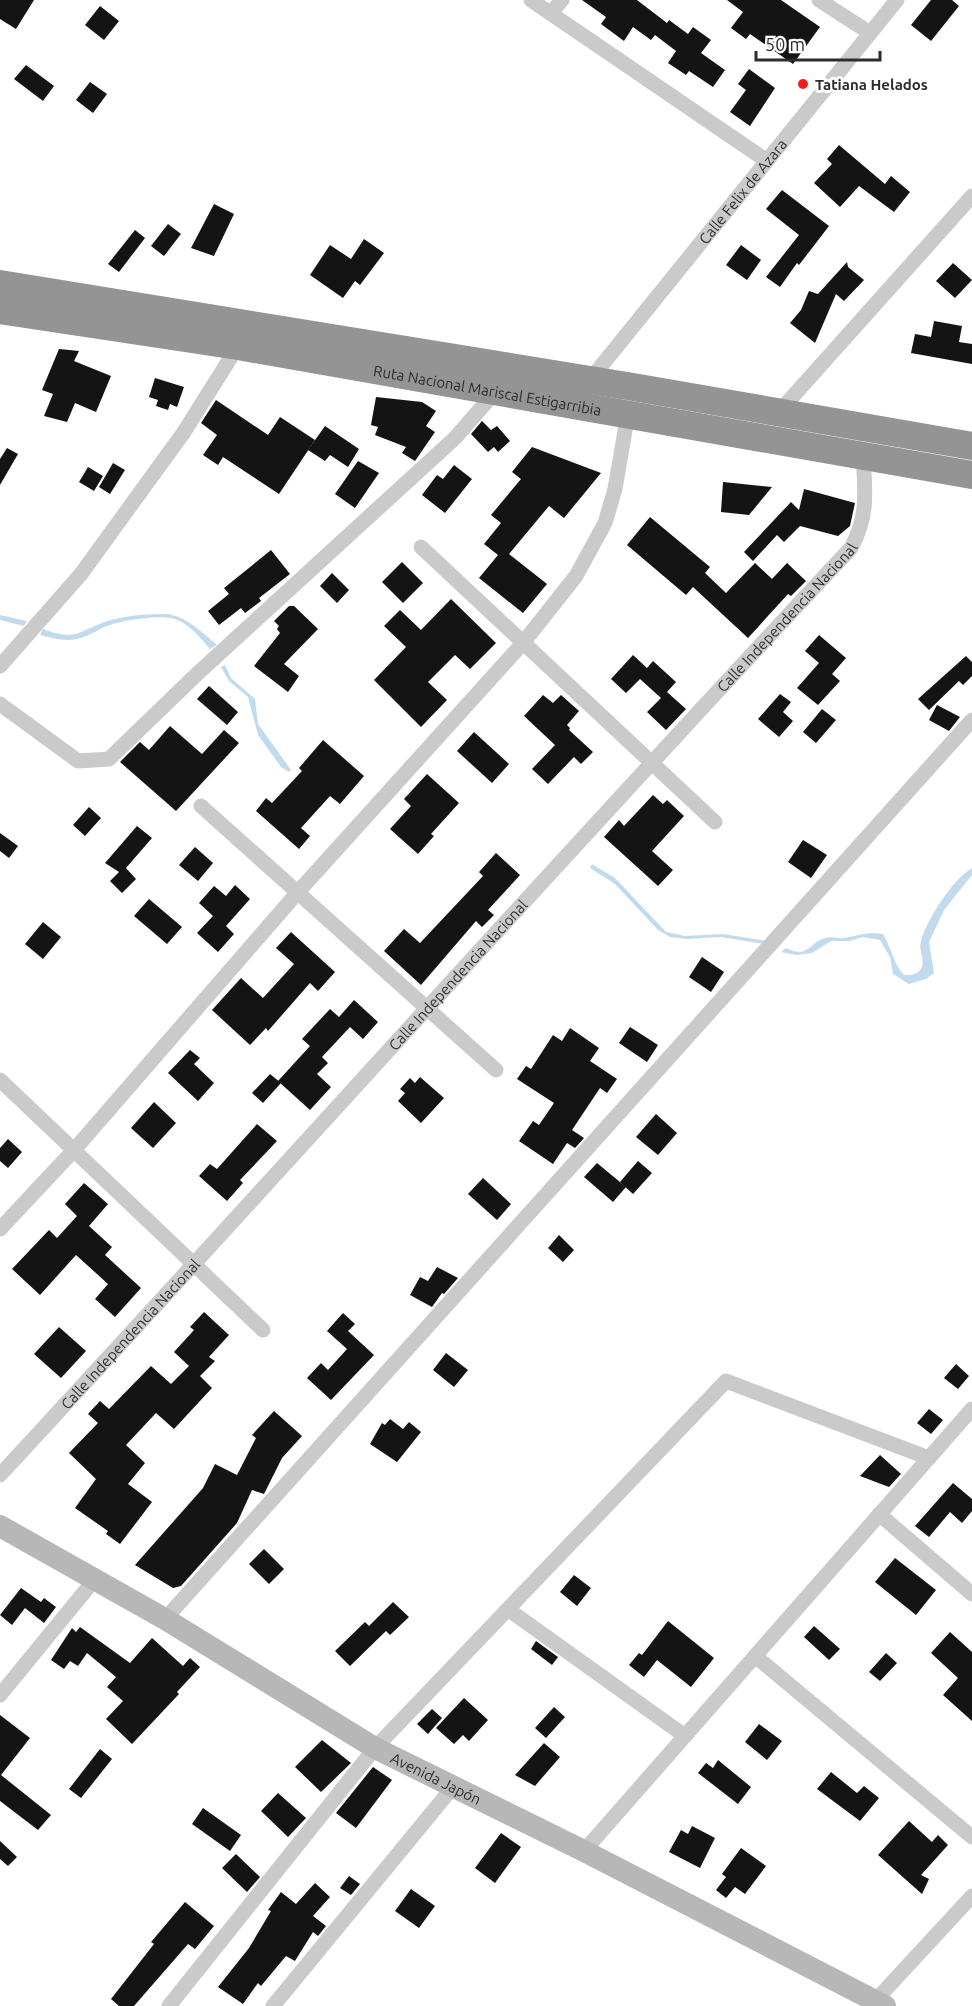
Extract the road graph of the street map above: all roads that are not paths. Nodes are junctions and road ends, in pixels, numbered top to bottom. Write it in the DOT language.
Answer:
graph roads {
  1 [pos="531,0"];
  2 [pos="562,0"];
  3 [pos="819,0"];
  4 [pos="897,0"];
  5 [pos="551,14"];
  6 [pos="870,33"];
  7 [pos="767,161"];
  8 [pos="972,196"];
  9 [pos="0,284"];
  10 [pos="0,310"];
  11 [pos="238,346"];
  12 [pos="589,381"];
  13 [pos="496,391"];
  14 [pos="628,413"];
  15 [pos="778,413"];
  16 [pos="972,446"];
  17 [pos="863,455"];
  18 [pos="972,475"];
  19 [pos="421,547"];
  20 [pos="523,642"];
  21 [pos="0,666"];
  22 [pos="0,704"];
  23 [pos="972,720"];
  24 [pos="650,762"];
  25 [pos="201,806"];
  26 [pos="715,822"];
  27 [pos="298,892"];
  28 [pos="426,1008"];
  29 [pos="496,1070"];
  30 [pos="0,1080"];
  31 [pos="74,1150"];
  32 [pos="0,1229"];
  33 [pos="195,1265"];
  34 [pos="263,1330"];
  35 [pos="972,1409"];
  36 [pos="929,1458"];
  37 [pos="0,1475"];
  38 [pos="879,1514"];
  39 [pos="0,1526"];
  40 [pos="95,1579"];
  41 [pos="972,1594"];
  42 [pos="509,1610"];
  43 [pos="165,1619"];
  44 [pos="755,1656"];
  45 [pos="0,1695"];
  46 [pos="685,1736"];
  47 [pos="375,1748"];
  48 [pos="453,1787"];
  49 [pos="972,1837"];
  50 [pos="584,1851"];
  51 [pos="972,1896"];
  52 [pos="880,2003"];
  53 [pos="169,2006"];
  54 [pos="273,2006"];
  1 -- 5 [label="street"];
  2 -- 5 [label="street"];
  3 -- 6 [label="street"];
  4 -- 6 [label="street, Calle Felix de Azara"];
  5 -- 7 [label="street"];
  6 -- 7 [label="street, Calle Felix de Azara"];
  7 -- 12 [label="street, Calle Felix de Azara"];
  8 -- 15 [label="street"];
  9 -- 12 [label="highway, Ruta Nacional Mariscal Estigarribia"];
  10 -- 11 [label="highway, Ruta Nacional Mariscal Estigarribia"];
  11 -- 13 [label="highway, Ruta Nacional Mariscal Estigarribia"];
  11 -- 21 [label="street"];
  12 -- 15 [label="highway, Ruta Nacional Mariscal Estigarribia"];
  13 -- 14 [label="highway, Ruta Nacional Mariscal Estigarribia"];
  13 -- 22 [label="street"];
  14 -- 17 [label="highway, Ruta Nacional Mariscal Estigarribia"];
  14 -- 20 [label="street"];
  15 -- 16 [label="highway, Ruta Nacional Mariscal Estigarribia"];
  17 -- 18 [label="highway, Ruta Nacional Mariscal Estigarribia"];
  17 -- 24 [label="street, Calle Independencia Nacional"];
  19 -- 20 [label="street"];
  20 -- 24 [label="street"];
  20 -- 27 [label="street"];
  23 -- 43 [label="street"];
  24 -- 26 [label="street"];
  24 -- 28 [label="street, Calle Independencia Nacional"];
  25 -- 27 [label="street"];
  27 -- 28 [label="street"];
  27 -- 31 [label="street"];
  28 -- 29 [label="street"];
  28 -- 33 [label="street, Calle Independencia Nacional"];
  30 -- 31 [label="street"];
  31 -- 32 [label="street"];
  31 -- 33 [label="street"];
  33 -- 34 [label="street"];
  33 -- 37 [label="street, Calle Independencia Nacional"];
  35 -- 36 [label="street"];
  36 -- 38 [label="street"];
  36 -- 42 [label="street"];
  38 -- 41 [label="street"];
  38 -- 44 [label="street"];
  39 -- 40 [label="street, Avenida Japón"];
  40 -- 43 [label="street, Avenida Japón"];
  40 -- 45 [label="street"];
  42 -- 46 [label="street"];
  42 -- 47 [label="street"];
  43 -- 47 [label="street, Avenida Japón"];
  44 -- 46 [label="street"];
  44 -- 49 [label="street"];
  46 -- 50 [label="street"];
  47 -- 48 [label="street, Avenida Japón"];
  47 -- 53 [label="street"];
  48 -- 50 [label="street, Avenida Japón"];
  48 -- 54 [label="street"];
  50 -- 52 [label="street, Avenida Japón"];
  51 -- 52 [label="street"];
}
